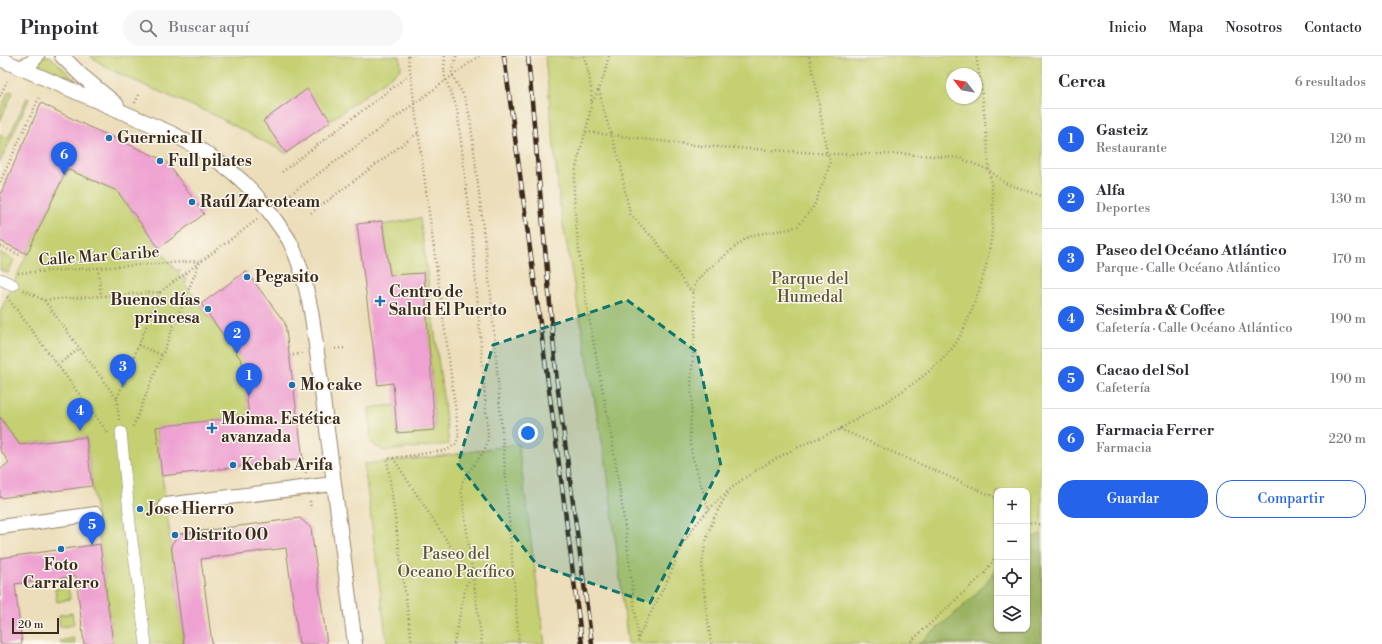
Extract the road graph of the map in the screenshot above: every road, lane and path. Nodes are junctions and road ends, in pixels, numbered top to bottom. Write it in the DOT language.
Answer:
graph roads {
  1 [pos="37,56"];
  2 [pos="62,56"];
  3 [pos="408,56"];
  4 [pos="444,56"];
  5 [pos="456,56"];
  6 [pos="479,56"];
  7 [pos="584,56"];
  8 [pos="609,56"];
  9 [pos="809,56"];
  10 [pos="976,56"];
  11 [pos="0,59"];
  12 [pos="19,68"];
  13 [pos="409,75"];
  14 [pos="7,81"];
  15 [pos="599,90"];
  16 [pos="0,96"];
  17 [pos="39,98"];
  18 [pos="591,102"];
  19 [pos="414,104"];
  20 [pos="130,115"];
  21 [pos="586,132"];
  22 [pos="418,133"];
  23 [pos="612,135"];
  24 [pos="827,154"];
  25 [pos="989,170"];
  26 [pos="282,172"];
  27 [pos="1,177"];
  28 [pos="0,182"];
  29 [pos="1042,196"];
  30 [pos="281,202"];
  31 [pos="269,210"];
  32 [pos="311,213"];
  33 [pos="0,246"];
  34 [pos="22,256"];
  35 [pos="200,261"];
  36 [pos="98,268"];
  37 [pos="12,273"];
  38 [pos="0,279"];
  39 [pos="13,285"];
  40 [pos="4,292"];
  41 [pos="160,292"];
  42 [pos="693,294"];
  43 [pos="101,296"];
  44 [pos="44,300"];
  45 [pos="138,346"];
  46 [pos="80,348"];
  47 [pos="162,355"];
  48 [pos="58,365"];
  49 [pos="117,399"];
  50 [pos="840,429"];
  51 [pos="132,431"];
  52 [pos="121,432"];
  53 [pos="123,453"];
  54 [pos="393,458"];
  55 [pos="333,484"];
  56 [pos="732,488"];
  57 [pos="994,497"];
  58 [pos="166,505"];
  59 [pos="709,511"];
  60 [pos="96,514"];
  61 [pos="1030,522"];
  62 [pos="1042,525"];
  63 [pos="0,527"];
  64 [pos="994,559"];
  65 [pos="513,569"];
  66 [pos="473,574"];
  67 [pos="638,638"];
  68 [pos="146,644"];
  69 [pos="355,644"];
  70 [pos="412,644"];
  71 [pos="454,644"];
  72 [pos="482,644"];
  73 [pos="519,644"];
  74 [pos="639,644"];
  75 [pos="711,644"];
  76 [pos="908,644"];
  1 -- 12 [label="street"];
  2 -- 20 [label="street"];
  3 -- 13 [label="path"];
  4 -- 66 [label="path"];
  5 -- 65 [label="path"];
  6 -- 19 [label="path, bridge"];
  7 -- 18 [label="path"];
  8 -- 15 [label="path"];
  9 -- 24 [label="path"];
  10 -- 25 [label="path"];
  11 -- 12 [label="street"];
  12 -- 20 [label="street"];
  13 -- 19 [label="path"];
  13 -- 26 [label="path"];
  14 -- 16 [label="path"];
  15 -- 18 [label="path"];
  15 -- 23 [label="path"];
  17 -- 27 [label="path"];
  18 -- 21 [label="path"];
  19 -- 22 [label="path"];
  19 -- 30 [label="path"];
  20 -- 31 [label="street"];
  21 -- 23 [label="path"];
  21 -- 67 [label="path"];
  22 -- 32 [label="path"];
  22 -- 54 [label="path"];
  23 -- 24 [label="path"];
  23 -- 42 [label="path"];
  24 -- 25 [label="path"];
  24 -- 42 [label="path"];
  25 -- 29 [label="path"];
  25 -- 50 [label="path"];
  27 -- 28 [label="path"];
  31 -- 35 [label="path"];
  31 -- 55 [label="street"];
  33 -- 34 [label="path"];
  35 -- 36 [label="path, Calle Mar Caribe"];
  35 -- 41 [label="path, Calle Mar Caribe"];
  35 -- 47 [label="path"];
  36 -- 37 [label="path, Calle Mar Caribe"];
  36 -- 43 [label="path"];
  38 -- 39 [label="street"];
  39 -- 44 [label="path"];
  40 -- 48 [label="path"];
  41 -- 43 [label="path"];
  41 -- 45 [label="path"];
  42 -- 59 [label="path"];
  43 -- 44 [label="path"];
  44 -- 46 [label="path"];
  45 -- 47 [label="path"];
  45 -- 49 [label="path"];
  46 -- 48 [label="path"];
  46 -- 49 [label="path"];
  47 -- 51 [label="path"];
  48 -- 53 [label="path"];
  49 -- 52 [label="path"];
  50 -- 56 [label="path"];
  50 -- 57 [label="path"];
  52 -- 53 [label="street"];
  53 -- 68 [label="street"];
  54 -- 66 [label="path"];
  54 -- 70 [label="path"];
  55 -- 58 [label="street"];
  55 -- 69 [label="street"];
  56 -- 59 [label="path"];
  56 -- 75 [label="path"];
  59 -- 67 [label="path"];
  60 -- 63 [label="street"];
  61 -- 62 [label="path"];
  64 -- 76 [label="path"];
  65 -- 66 [label="path"];
  65 -- 73 [label="path"];
  66 -- 71 [label="path"];
  66 -- 72 [label="path"];
  67 -- 74 [label="path"];
}
